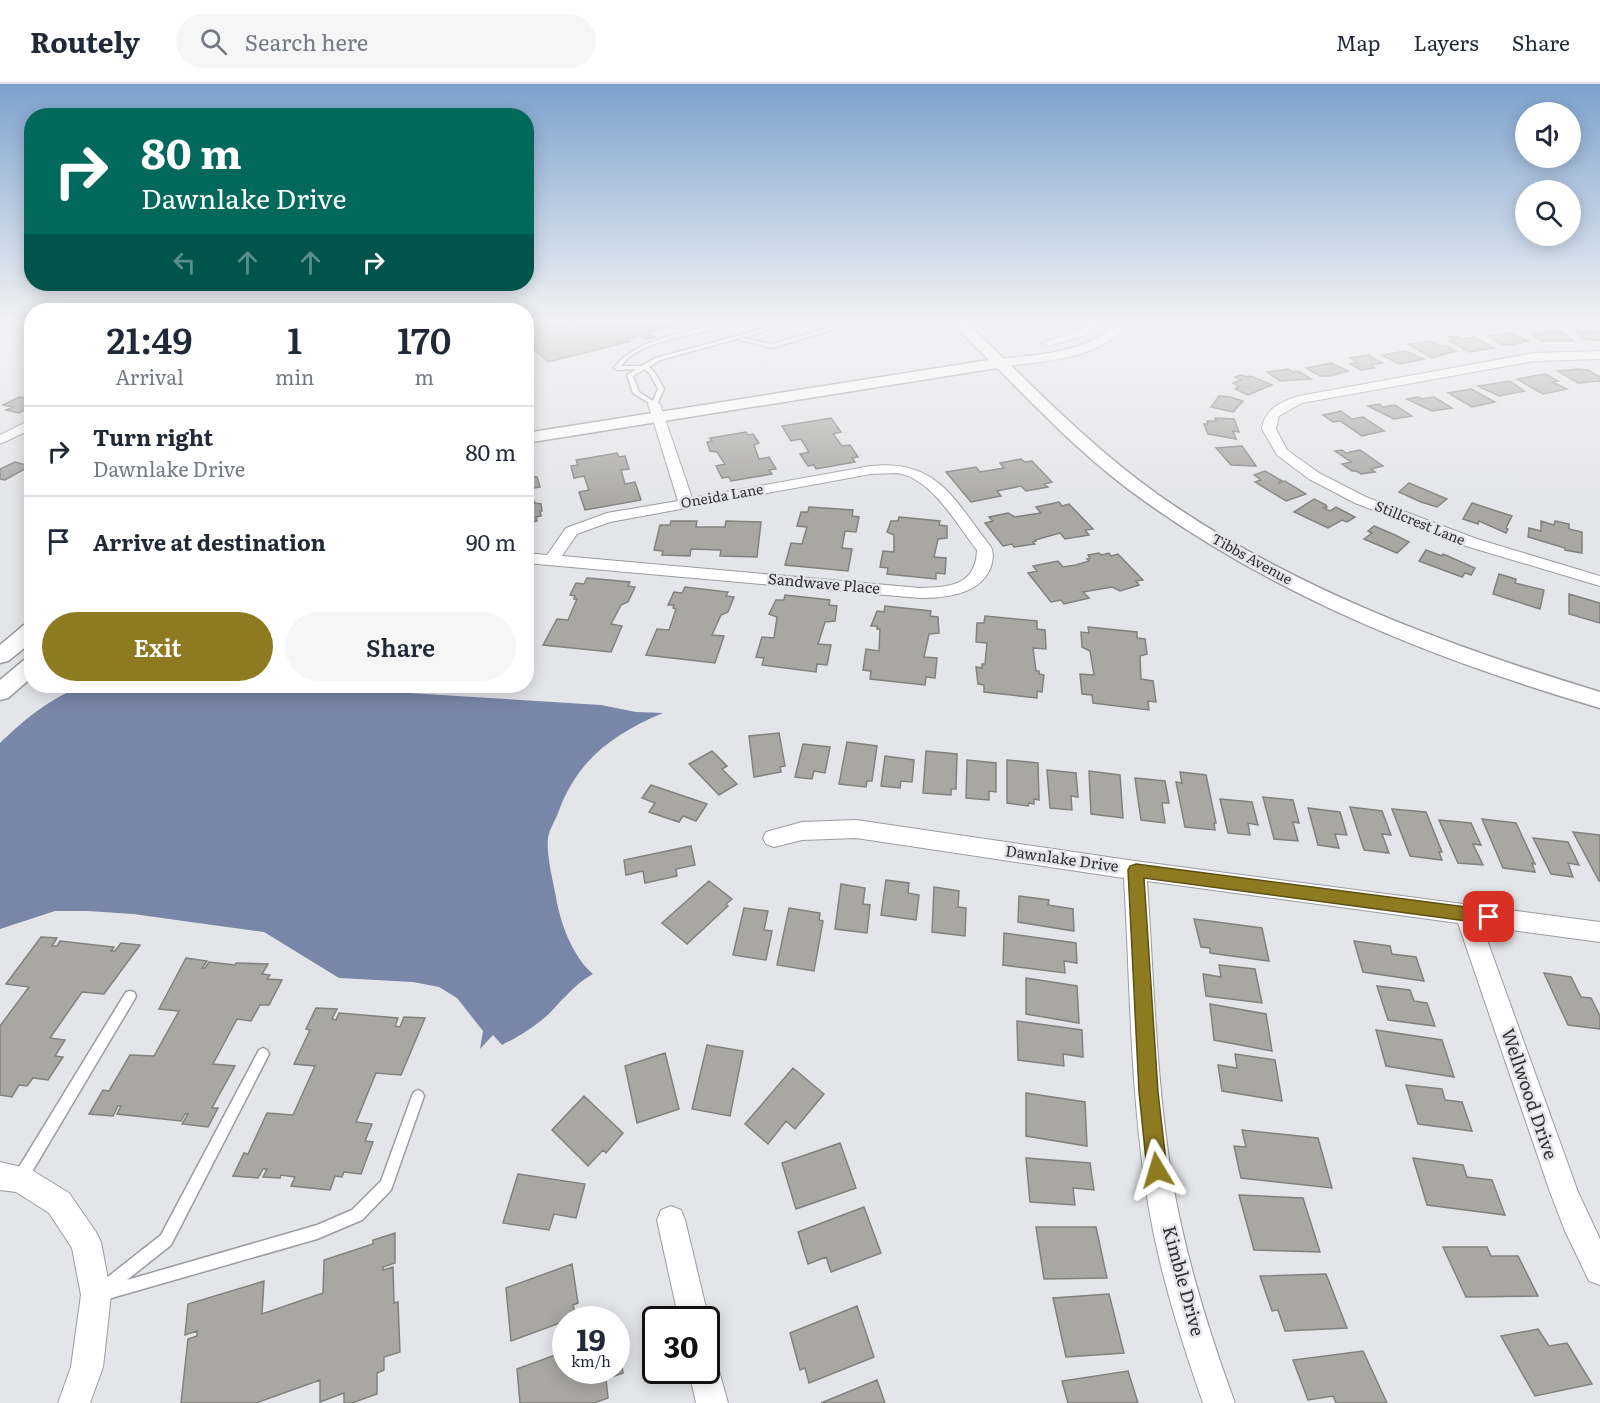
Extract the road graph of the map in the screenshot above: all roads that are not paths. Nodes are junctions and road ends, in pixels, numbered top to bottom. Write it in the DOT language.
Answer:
graph roads {
  1 [pos="634,386"];
  2 [pos="659,386"];
  3 [pos="811,386"];
  4 [pos="1029,386"];
  5 [pos="1378,386"];
  6 [pos="655,411"];
  7 [pos="534,423"];
  8 [pos="24,427"];
  9 [pos="534,436"];
  10 [pos="4,438"];
  11 [pos="24,440"];
  12 [pos="909,470"];
  13 [pos="686,502"];
  14 [pos="534,559"];
  15 [pos="552,560"];
  16 [pos="1600,581"];
  17 [pos="24,636"];
  18 [pos="0,656"];
  19 [pos="24,672"];
  20 [pos="0,692"];
  21 [pos="1600,700"];
  22 [pos="774,838"];
  23 [pos="1136,870"];
  24 [pos="1466,914"];
  25 [pos="1600,932"];
  26 [pos="130,996"];
  27 [pos="263,1054"];
  28 [pos="418,1096"];
  29 [pos="10,1178"];
  30 [pos="671,1220"];
  31 [pos="1600,1270"];
  32 [pos="96,1295"];
  33 [pos="691,1306"];
  34 [pos="708,1384"];
  35 [pos="74,1403"];
  36 [pos="712,1403"];
  37 [pos="1219,1403"];
  1 -- 6 [label="lane"];
  2 -- 6 [label="lane"];
  3 -- 6 [label="street"];
  4 -- 21 [label="street, Tibbs Avenue"];
  5 -- 16 [label="street, Stillcrest Lane"];
  6 -- 7 [label="street"];
  6 -- 9 [label="street"];
  6 -- 13 [label="street"];
  8 -- 10 [label="street"];
  10 -- 11 [label="street"];
  12 -- 13 [label="street, Oneida Lane"];
  12 -- 15 [label="street, Sandwave Place"];
  13 -- 15 [label="street, Oneida Lane"];
  14 -- 15 [label="street, Sandwave Place"];
  17 -- 18 [label="street"];
  19 -- 20 [label="street"];
  22 -- 23 [label="street, Dawnlake Drive"];
  23 -- 24 [label="street, Dawnlake Drive"];
  23 -- 37 [label="street, Kimble Drive"];
  24 -- 25 [label="street, Dawnlake Drive"];
  24 -- 31 [label="street, Wellwood Drive"];
  26 -- 29 [label="lane"];
  27 -- 32 [label="lane"];
  28 -- 32 [label="lane"];
  29 -- 32 [label="street"];
  30 -- 33 [label="street"];
  32 -- 35 [label="street"];
  34 -- 36 [label="street"];
}
